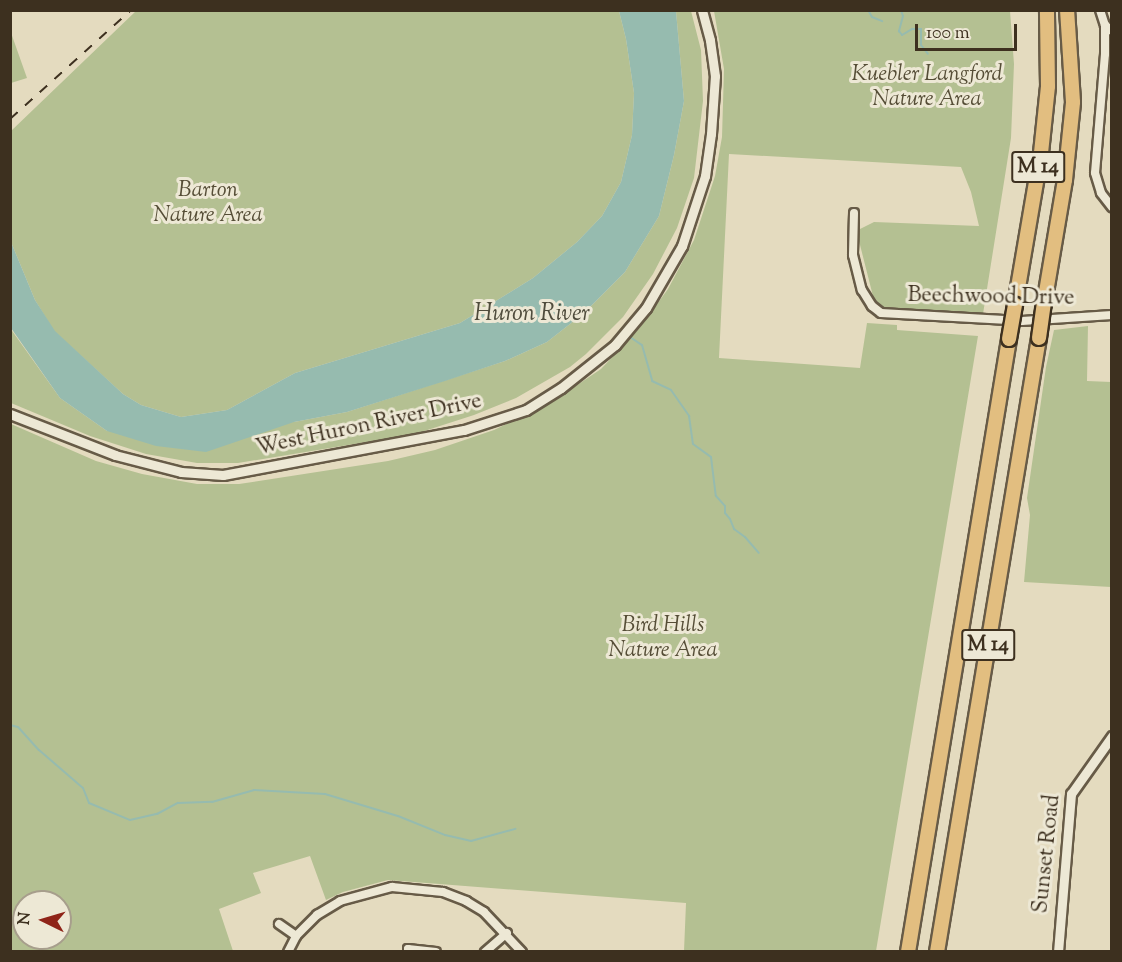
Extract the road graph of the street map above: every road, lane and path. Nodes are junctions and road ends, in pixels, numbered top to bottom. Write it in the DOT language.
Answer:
graph roads {
  1 [pos="702,10"];
  2 [pos="1047,10"];
  3 [pos="1067,10"];
  4 [pos="1100,10"];
  5 [pos="1105,25"];
  6 [pos="1112,32"];
  7 [pos="1112,207"];
  8 [pos="854,213"];
  9 [pos="1112,315"];
  10 [pos="10,414"];
  11 [pos="1112,736"];
  12 [pos="279,924"];
  13 [pos="507,933"];
  14 [pos="296,936"];
  15 [pos="408,950"];
  16 [pos="288,951"];
  17 [pos="436,951"];
  18 [pos="485,951"];
  19 [pos="522,951"];
  20 [pos="908,951"];
  21 [pos="937,951"];
  22 [pos="1058,951"];
  1 -- 10 [label="street, West Huron River Drive"];
  2 -- 20 [label="highway, M 14, bridge"];
  3 -- 21 [label="highway, M 14, bridge"];
  4 -- 5 [label="street"];
  5 -- 6 [label="street"];
  5 -- 7 [label="street"];
  8 -- 9 [label="street, Beechwood Drive"];
  11 -- 22 [label="street, Sunset Road"];
  12 -- 14 [label="street"];
  13 -- 14 [label="street"];
  13 -- 18 [label="street"];
  13 -- 19 [label="street"];
  14 -- 16 [label="street"];
  15 -- 17 [label="street"];
}
